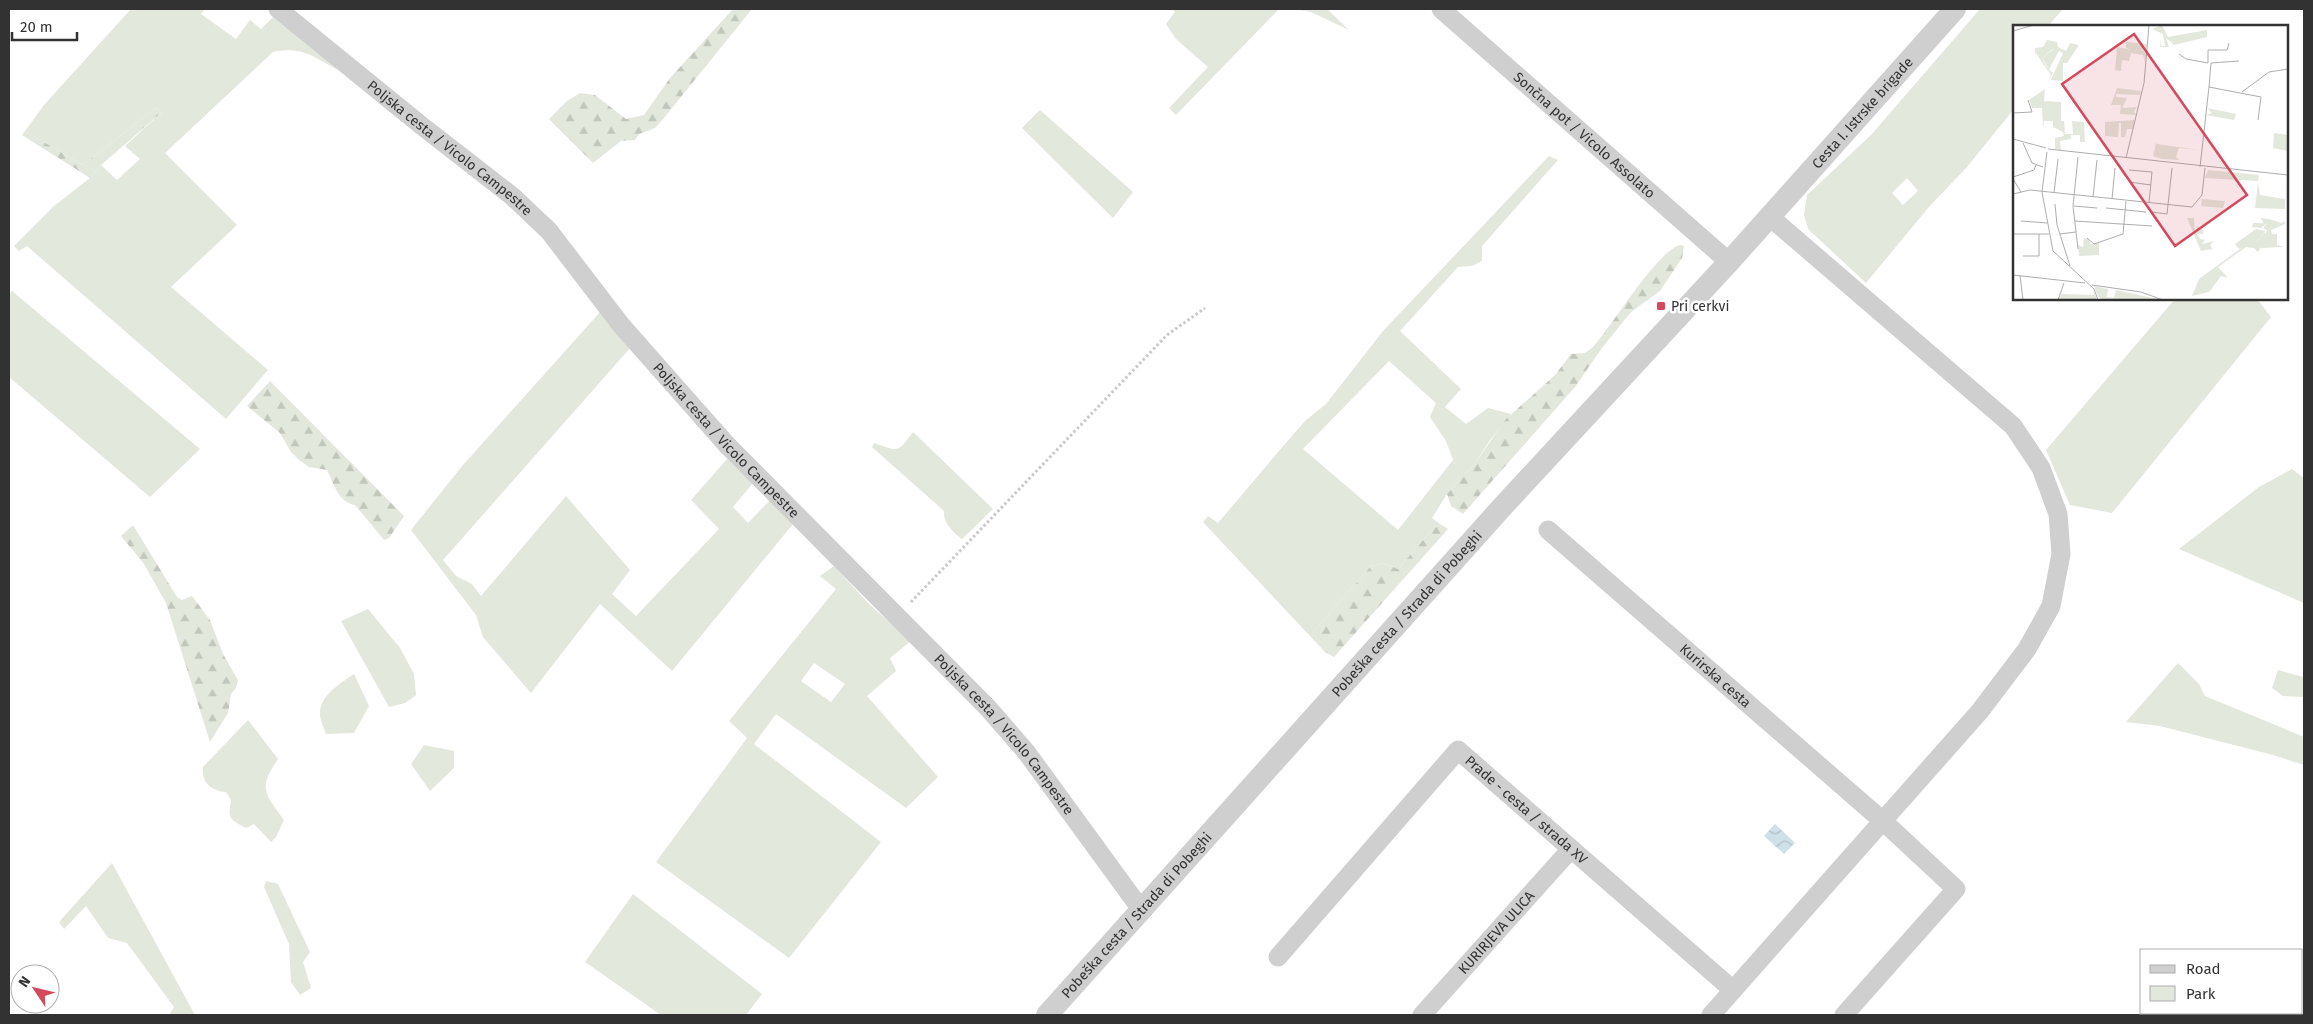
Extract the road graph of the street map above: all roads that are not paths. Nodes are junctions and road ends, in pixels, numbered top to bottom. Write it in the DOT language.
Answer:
graph roads {
  1 [pos="278,9"];
  2 [pos="1441,9"];
  3 [pos="1955,9"];
  4 [pos="1770,217"];
  5 [pos="1729,262"];
  6 [pos="1548,530"];
  7 [pos="1884,822"];
  8 [pos="1571,848"];
  9 [pos="1140,908"];
  10 [pos="1278,956"];
  11 [pos="1733,990"];
  12 [pos="1047,1015"];
  13 [pos="1422,1015"];
  14 [pos="1711,1015"];
  15 [pos="1844,1015"];
  1 -- 9 [label="street, Poljska cesta / Vicolo Campestre"];
  2 -- 5 [label="street, Sončna pot / Vicolo Assolato"];
  3 -- 4 [label="street, Cesta I. Istrske brigade"];
  4 -- 5 [label="street, Pobeška cesta / Strada di Pobeghi"];
  4 -- 7 [label="street"];
  5 -- 9 [label="street, Pobeška cesta / Strada di Pobeghi"];
  6 -- 7 [label="street, Kurirska cesta"];
  7 -- 11 [label="street"];
  7 -- 15 [label="street, Kurirska cesta"];
  8 -- 10 [label="street, Prade - cesta / strada XV"];
  8 -- 11 [label="street, Prade - cesta / strada XV"];
  8 -- 13 [label="street, KURIRJEVA ULICA"];
  9 -- 12 [label="street, Pobeška cesta / Strada di Pobeghi"];
  11 -- 14 [label="street"];
}
